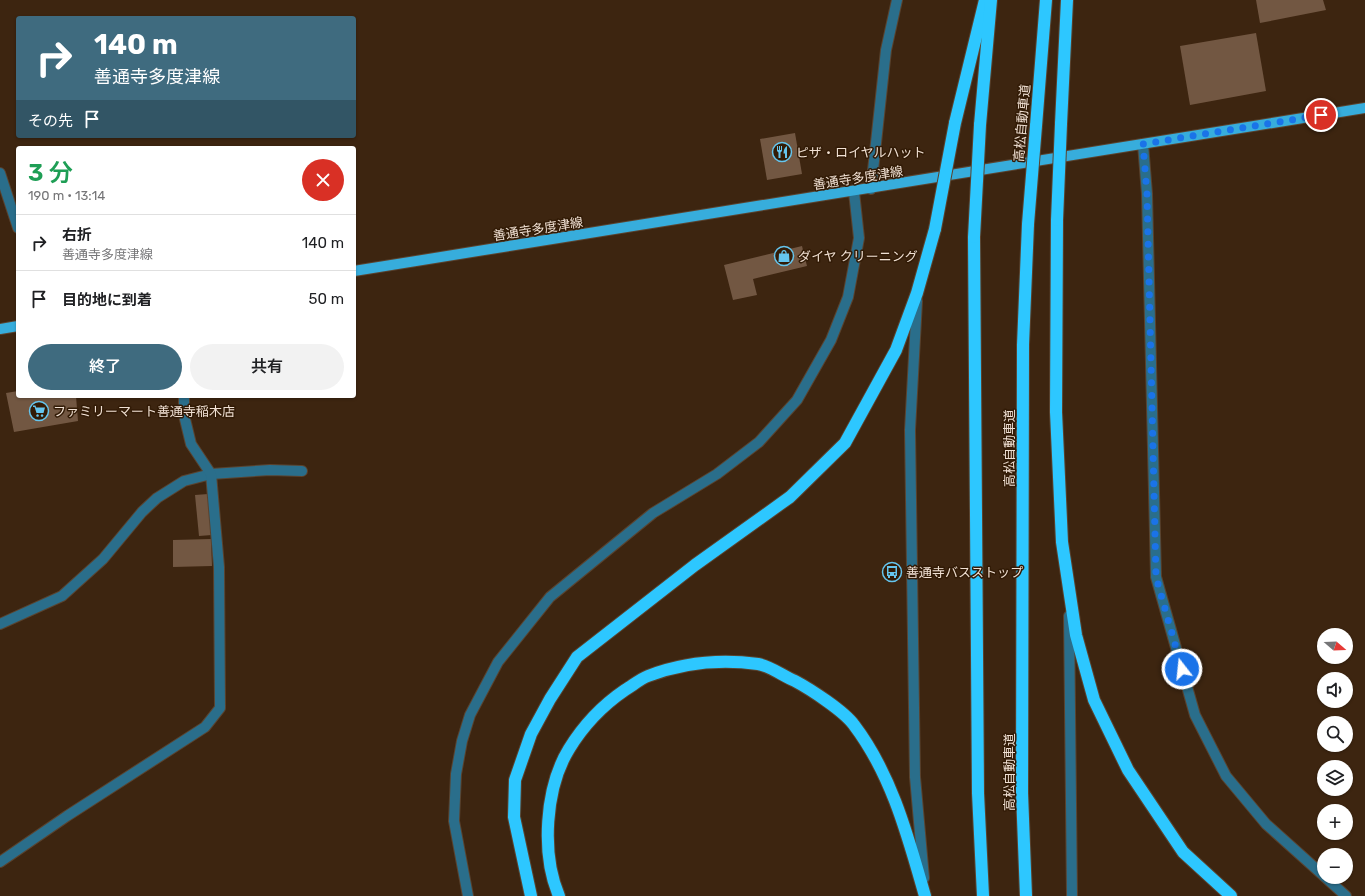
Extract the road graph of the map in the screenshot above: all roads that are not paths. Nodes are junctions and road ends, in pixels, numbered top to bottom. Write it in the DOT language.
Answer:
graph roads {
  1 [pos="897,0"];
  2 [pos="985,0"];
  3 [pos="991,0"];
  4 [pos="1046,0"];
  5 [pos="1067,0"];
  6 [pos="1365,108"];
  7 [pos="1143,144"];
  8 [pos="0,173"];
  9 [pos="870,189"];
  10 [pos="854,192"];
  11 [pos="16,222"];
  12 [pos="356,271"];
  13 [pos="917,292"];
  14 [pos="16,326"];
  15 [pos="0,329"];
  16 [pos="184,398"];
  17 [pos="302,471"];
  18 [pos="212,474"];
  19 [pos="1069,592"];
  20 [pos="0,624"];
  21 [pos="0,862"];
  22 [pos="1317,869"];
  23 [pos="1333,884"];
  24 [pos="468,896"];
  25 [pos="531,896"];
  26 [pos="560,896"];
  27 [pos="925,896"];
  28 [pos="983,896"];
  29 [pos="1026,896"];
  30 [pos="1072,896"];
  31 [pos="1231,896"];
  32 [pos="1346,896"];
  1 -- 9 [label="street"];
  2 -- 13 [label="highway, bridge"];
  3 -- 28 [label="highway, bridge"];
  4 -- 29 [label="highway, 高松自動車道, bridge"];
  5 -- 19 [label="highway, bridge"];
  6 -- 7 [label="main road, 善通寺多度津線"];
  7 -- 9 [label="main road, 善通寺多度津線"];
  7 -- 22 [label="street"];
  8 -- 11 [label="street"];
  9 -- 10 [label="main road, 善通寺多度津線"];
  10 -- 12 [label="main road, 善通寺多度津線"];
  10 -- 24 [label="street"];
  13 -- 25 [label="highway"];
  13 -- 27 [label="street"];
  14 -- 15 [label="main road"];
  16 -- 18 [label="street"];
  17 -- 18 [label="street"];
  18 -- 20 [label="street"];
  18 -- 21 [label="street"];
  19 -- 30 [label="street"];
  19 -- 31 [label="highway"];
  23 -- 32 [label="street"];
  26 -- 27 [label="highway"];
}
